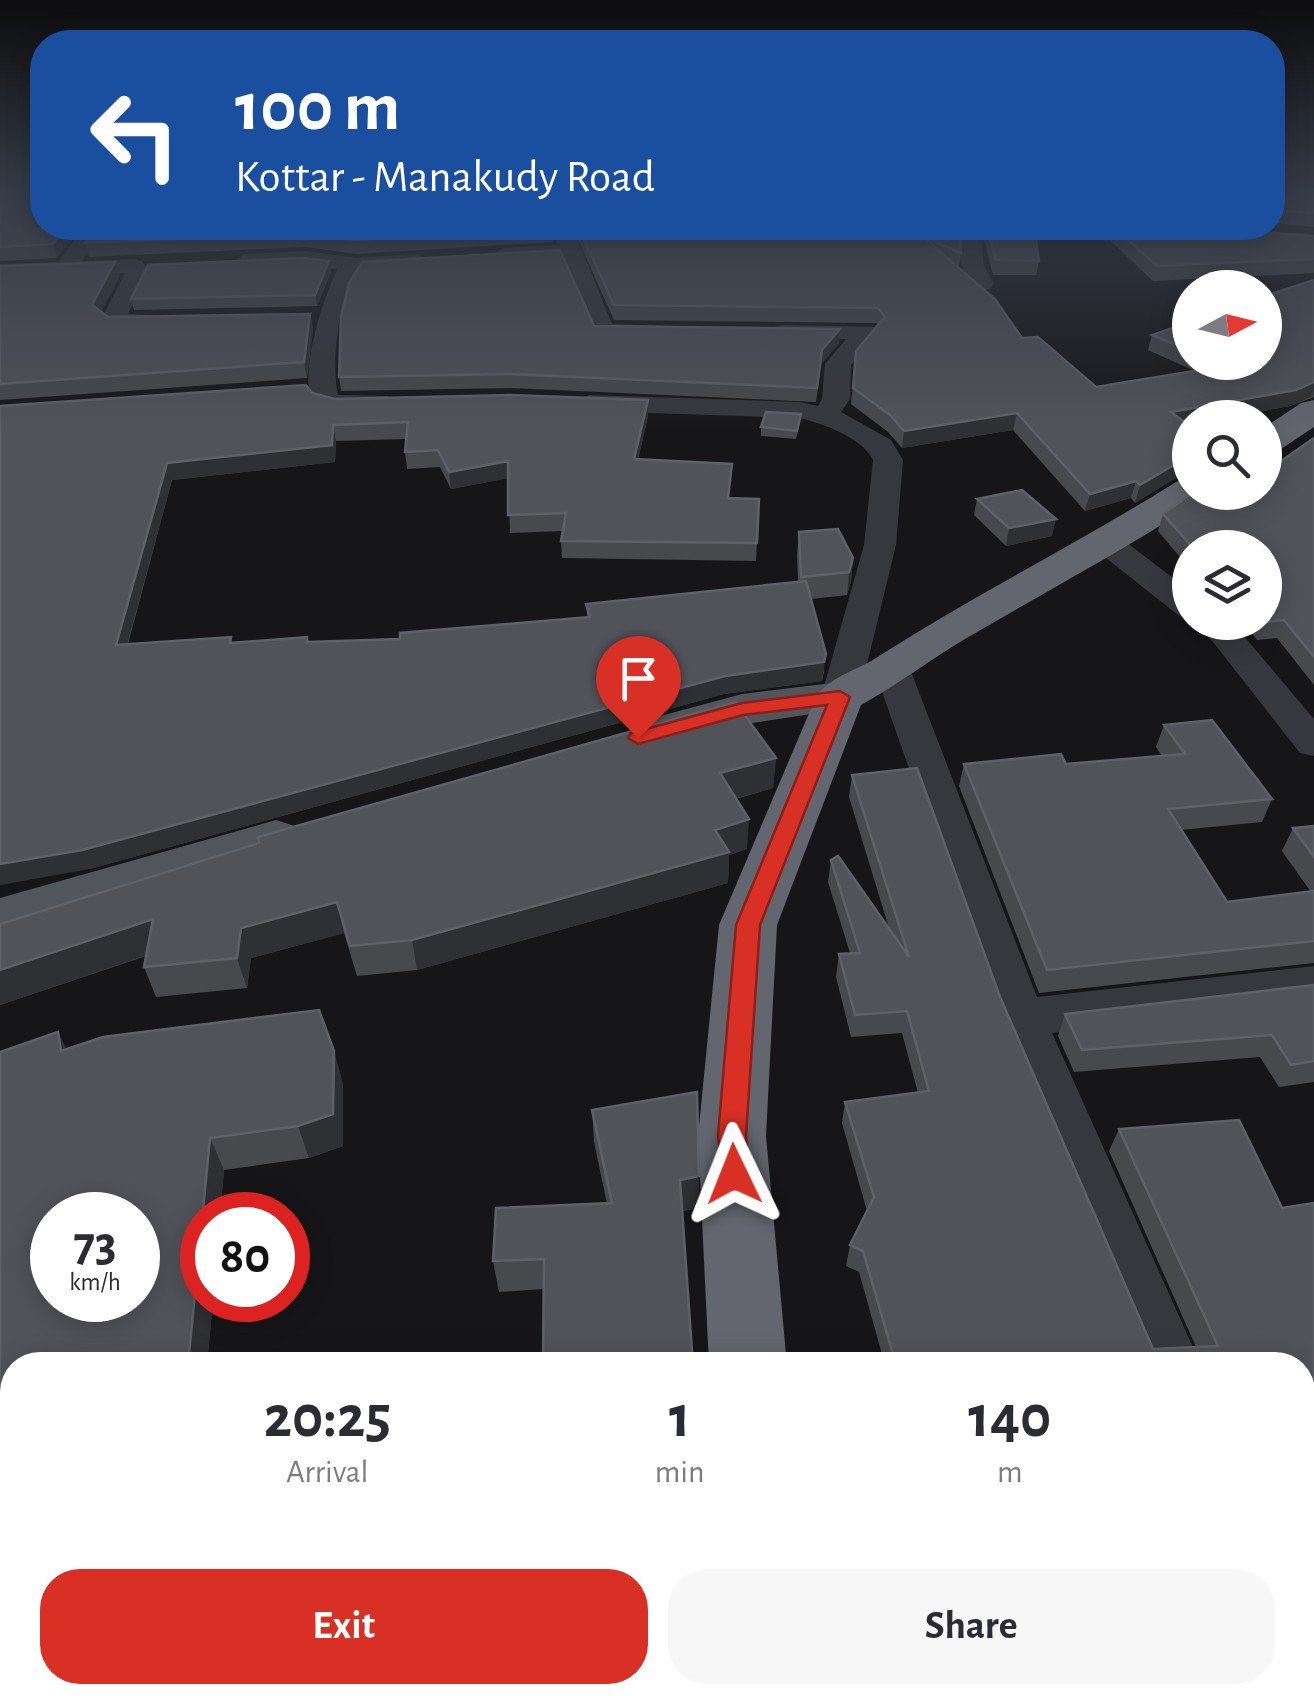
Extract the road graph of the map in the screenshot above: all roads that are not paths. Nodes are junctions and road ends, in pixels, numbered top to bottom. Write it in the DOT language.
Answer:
graph roads {
  1 [pos="138,271"];
  2 [pos="347,271"];
  3 [pos="580,271"];
  4 [pos="976,271"];
  5 [pos="982,284"];
  6 [pos="192,320"];
  7 [pos="679,331"];
  8 [pos="754,332"];
  9 [pos="409,401"];
  10 [pos="569,402"];
  11 [pos="1314,411"];
  12 [pos="826,415"];
  13 [pos="1282,431"];
  14 [pos="1172,501"];
  15 [pos="1107,543"];
  16 [pos="1172,594"];
  17 [pos="1229,640"];
  18 [pos="892,669"];
  19 [pos="840,697"];
  20 [pos="632,739"];
  21 [pos="1314,744"];
  22 [pos="318,827"];
  23 [pos="0,919"];
  24 [pos="1314,984"];
  25 [pos="1021,1018"];
  26 [pos="747,1352"];
  27 [pos="1165,1352"];
  1 -- 6 [label="street"];
  2 -- 9 [label="street"];
  3 -- 7 [label="street"];
  4 -- 5 [label="street"];
  8 -- 12 [label="street"];
  10 -- 12 [label="street"];
  11 -- 13 [label="highway"];
  12 -- 19 [label="street"];
  14 -- 15 [label="highway"];
  15 -- 16 [label="street"];
  15 -- 18 [label="highway"];
  17 -- 21 [label="street"];
  18 -- 19 [label="highway"];
  18 -- 25 [label="street"];
  19 -- 20 [label="main road"];
  19 -- 26 [label="highway"];
  22 -- 23 [label="main road"];
  24 -- 25 [label="street"];
  25 -- 27 [label="street"];
}
